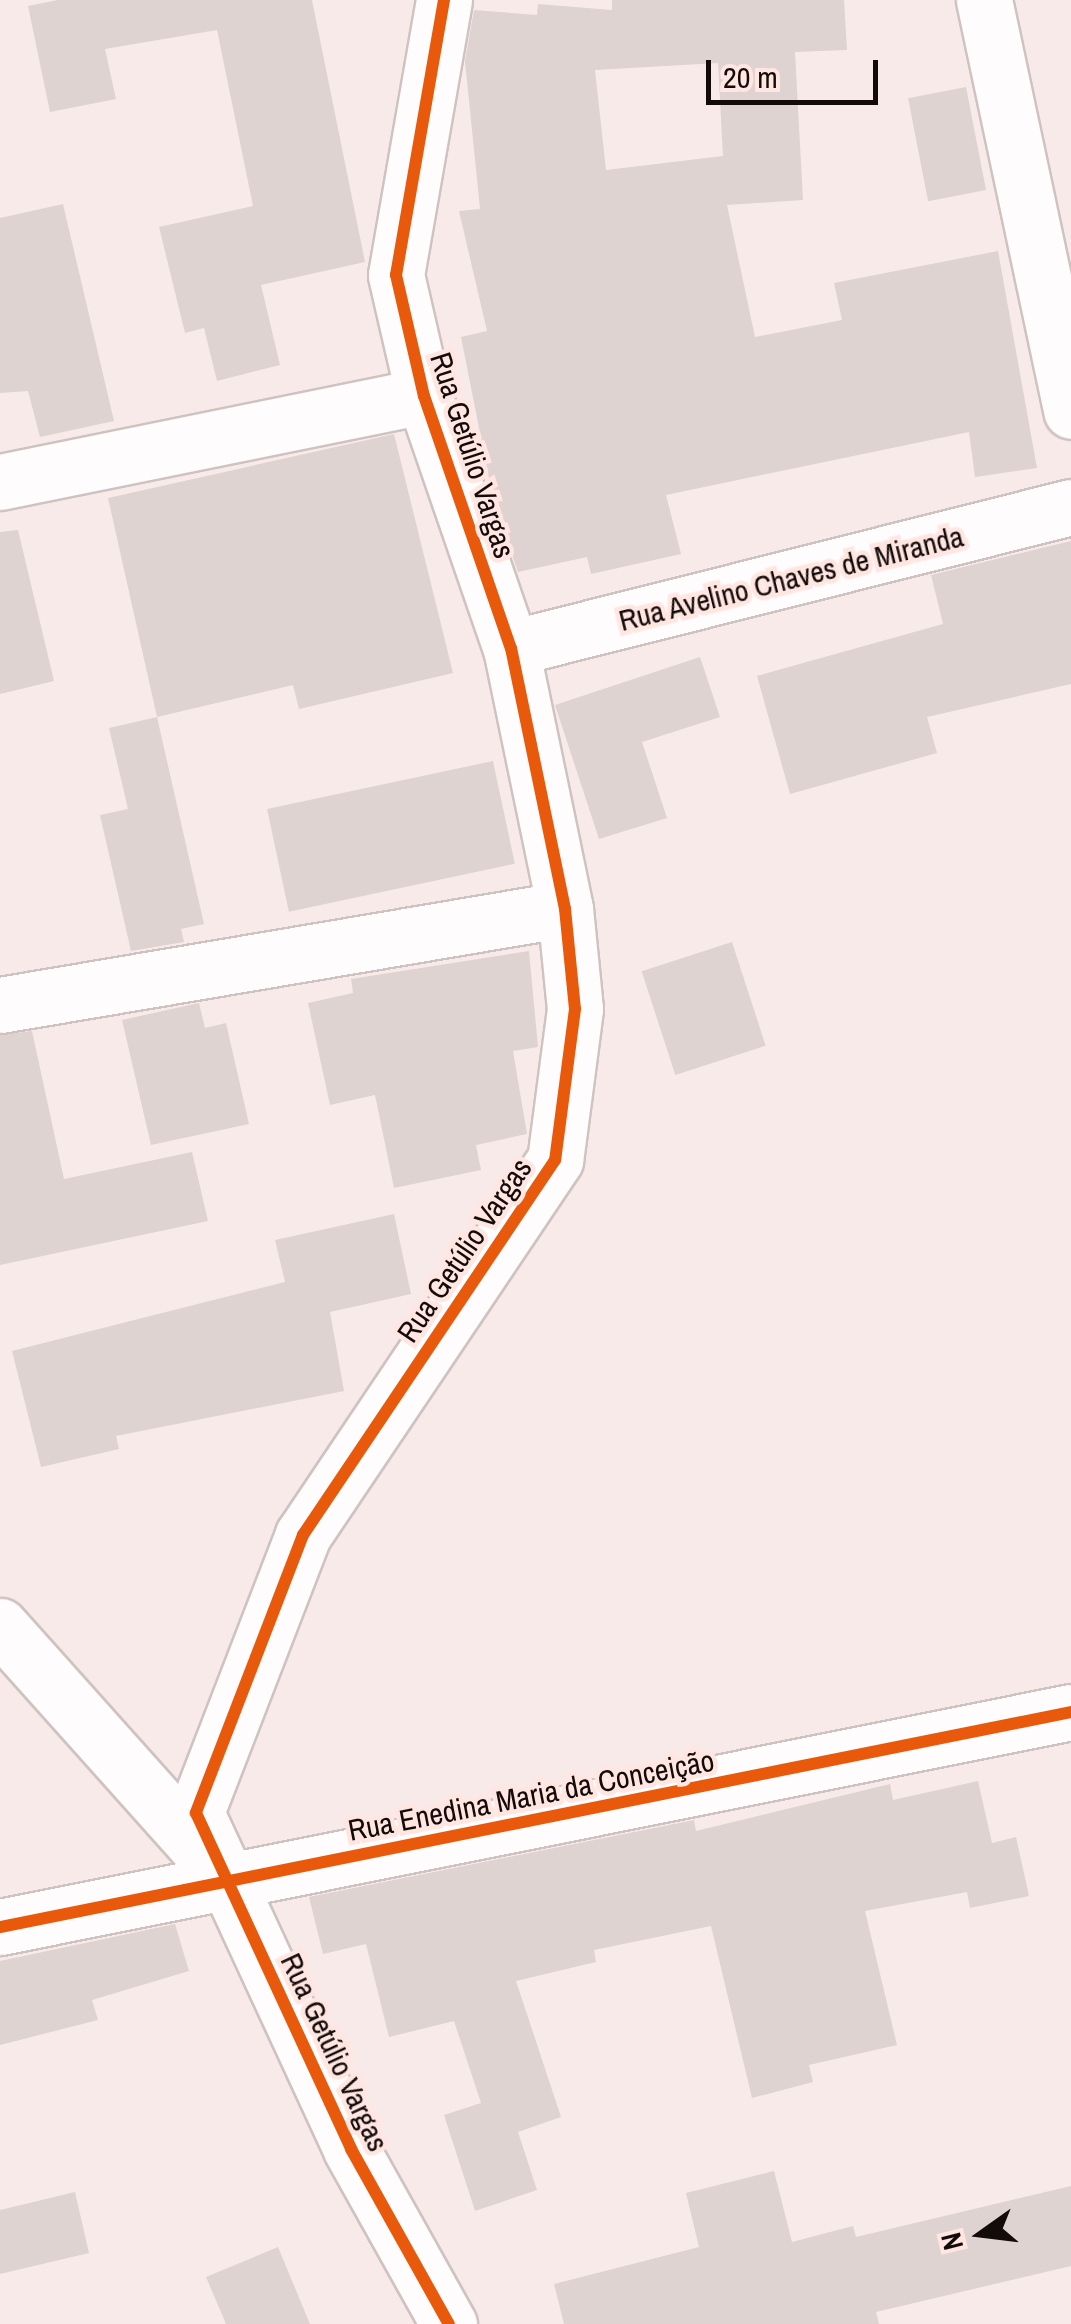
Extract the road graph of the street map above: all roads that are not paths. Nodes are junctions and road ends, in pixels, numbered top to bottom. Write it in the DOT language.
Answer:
graph roads {
  1 [pos="444,0"];
  2 [pos="984,0"];
  3 [pos="424,396"];
  4 [pos="1071,411"];
  5 [pos="0,482"];
  6 [pos="1071,507"];
  7 [pos="510,648"];
  8 [pos="565,909"];
  9 [pos="0,1005"];
  10 [pos="0,1626"];
  11 [pos="1071,1712"];
  12 [pos="227,1881"];
  13 [pos="0,1926"];
  14 [pos="449,2324"];
  1 -- 3 [label="street, Rua Getúlio Vargas"];
  2 -- 4 [label="street"];
  3 -- 5 [label="street"];
  3 -- 7 [label="street, Rua Getúlio Vargas"];
  6 -- 7 [label="street, Rua Avelino Chaves de Miranda"];
  7 -- 8 [label="street, Rua Getúlio Vargas"];
  8 -- 9 [label="street"];
  8 -- 12 [label="street, Rua Getúlio Vargas"];
  10 -- 12 [label="street"];
  11 -- 12 [label="street, Rua Enedina Maria da Conceição"];
  12 -- 13 [label="street, Rua Enedina Maria da Conceição"];
  12 -- 14 [label="street, Rua Getúlio Vargas"];
}
